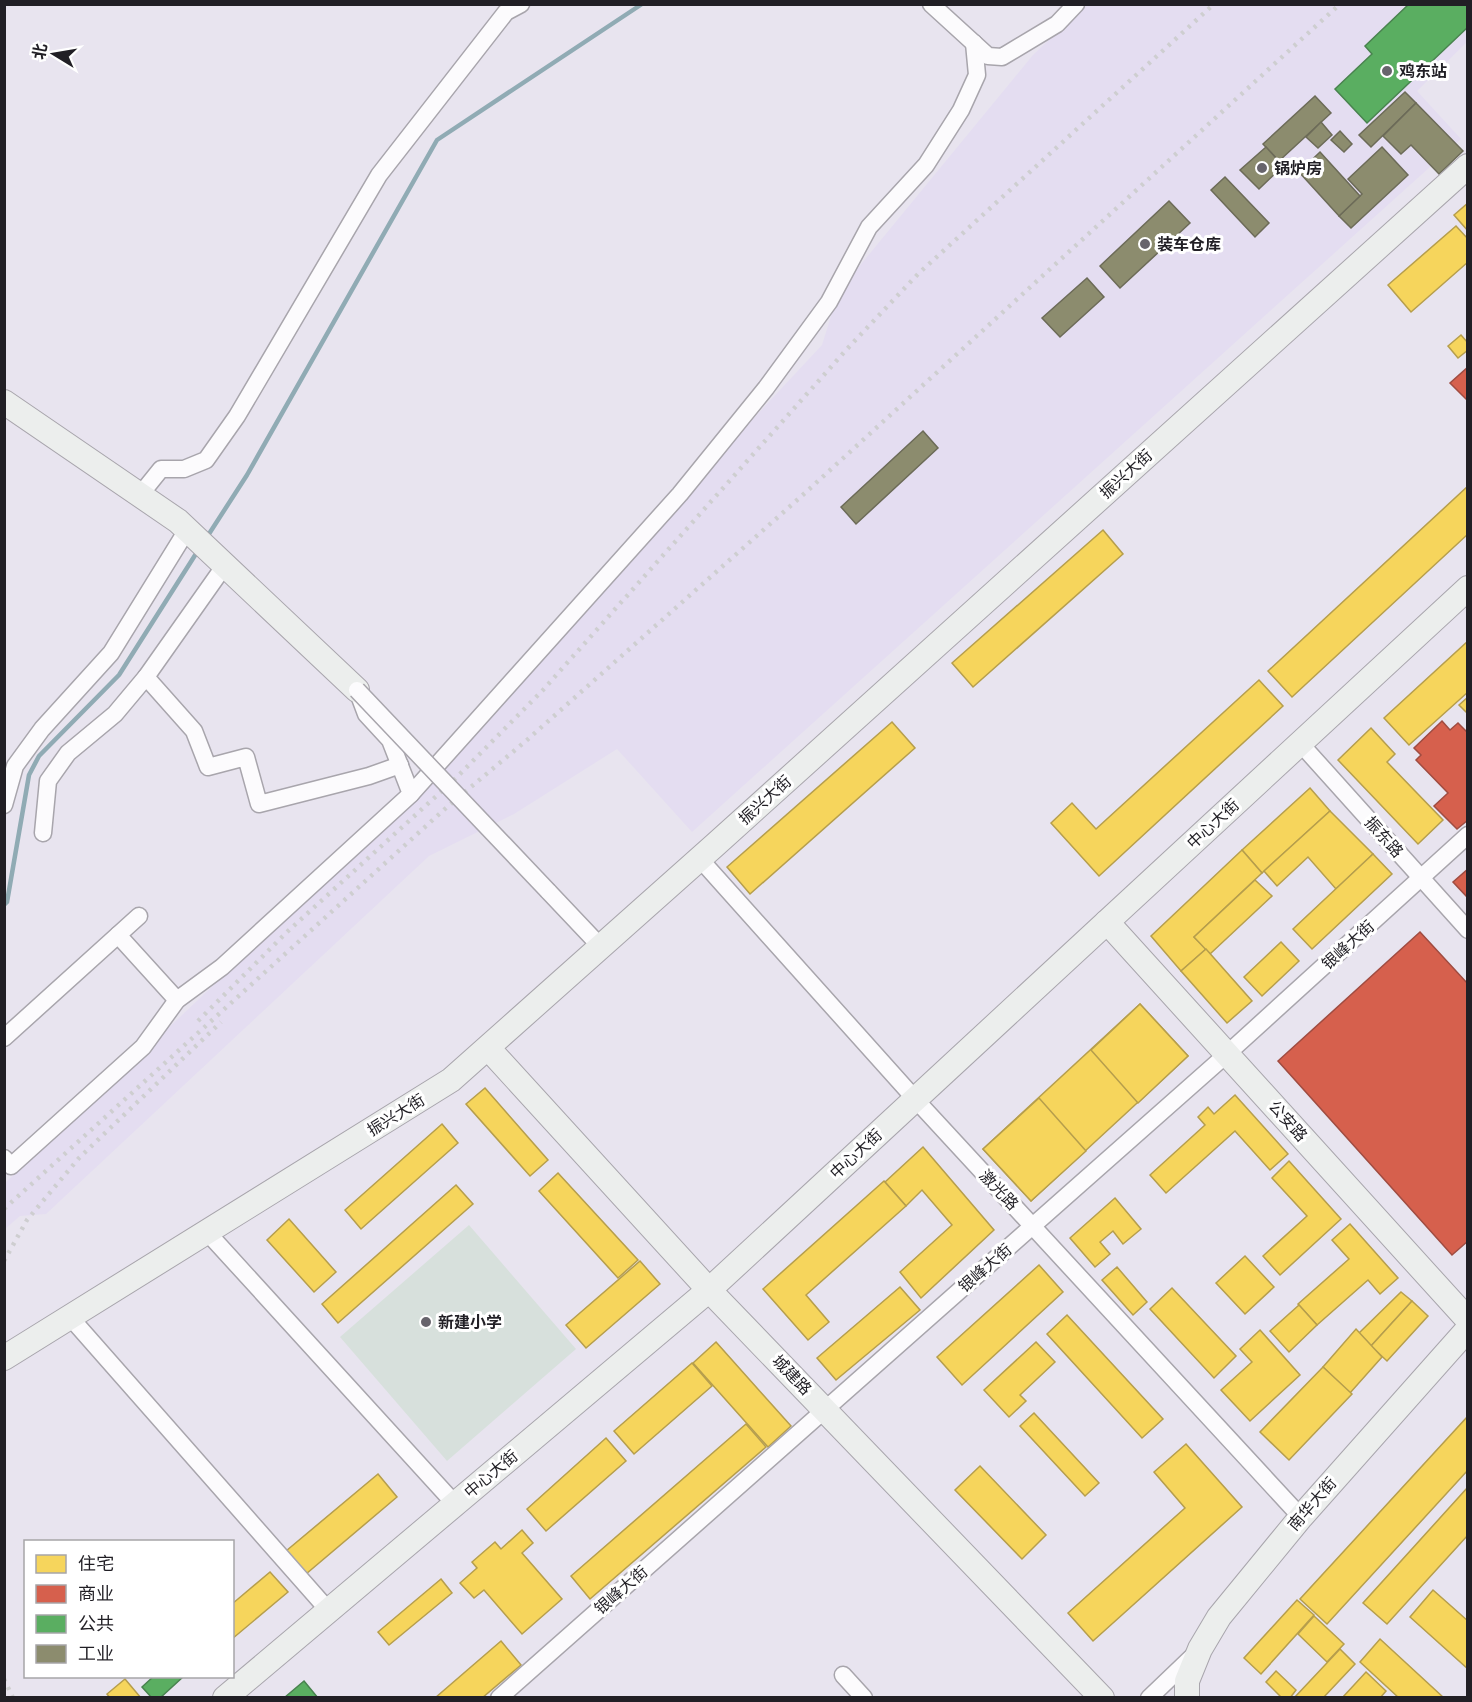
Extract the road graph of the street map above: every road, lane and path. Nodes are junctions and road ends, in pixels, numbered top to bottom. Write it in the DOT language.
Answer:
graph roads {
  1 [pos="521,4"];
  2 [pos="931,4"];
  3 [pos="1076,4"];
  4 [pos="974,43"];
  5 [pos="1467,166"];
  6 [pos="4,402"];
  7 [pos="140,495"];
  8 [pos="197,540"];
  9 [pos="225,566"];
  10 [pos="1467,588"];
  11 [pos="146,677"];
  12 [pos="357,690"];
  13 [pos="1300,743"];
  14 [pos="400,765"];
  15 [pos="411,795"];
  16 [pos="4,805"];
  17 [pos="43,833"];
  18 [pos="1467,835"];
  19 [pos="700,859"];
  20 [pos="1421,878"];
  21 [pos="139,916"];
  22 [pos="1107,922"];
  23 [pos="1467,930"];
  24 [pos="118,935"];
  25 [pos="601,947"];
  26 [pos="177,1000"];
  27 [pos="4,1038"];
  28 [pos="488,1048"];
  29 [pos="1227,1054"];
  30 [pos="916,1100"];
  31 [pos="4,1158"];
  32 [pos="1032,1227"];
  33 [pos="207,1232"];
  34 [pos="709,1290"];
  35 [pos="70,1317"];
  36 [pos="1467,1320"];
  37 [pos="1467,1329"];
  38 [pos="4,1358"];
  39 [pos="825,1410"];
  40 [pos="455,1504"];
  41 [pos="1300,1517"];
  42 [pos="329,1611"];
  43 [pos="1200,1649"];
  44 [pos="843,1675"];
  45 [pos="225,1698"];
  46 [pos="499,1698"];
  47 [pos="864,1698"];
  48 [pos="1102,1698"];
  49 [pos="1149,1698"];
  50 [pos="1187,1698"];
  1 -- 7 [label="street"];
  2 -- 4 [label="street"];
  3 -- 4 [label="street"];
  4 -- 15 [label="street"];
  5 -- 19 [label="street, 振兴大街"];
  6 -- 7 [label="street"];
  7 -- 8 [label="street"];
  8 -- 9 [label="street"];
  8 -- 16 [label="street"];
  9 -- 11 [label="street"];
  9 -- 12 [label="street"];
  10 -- 13 [label="street, 中心大街"];
  11 -- 14 [label="street"];
  11 -- 17 [label="street"];
  12 -- 14 [label="street"];
  12 -- 25 [label="street, bridge"];
  13 -- 20 [label="street, 振东路"];
  13 -- 22 [label="street, 中心大街"];
  14 -- 15 [label="street"];
  15 -- 26 [label="street"];
  18 -- 20 [label="street, 银峰大街"];
  19 -- 25 [label="street, 振兴大街"];
  19 -- 30 [label="street, 激光路"];
  20 -- 23 [label="street, 振东路"];
  20 -- 29 [label="street, 银峰大街"];
  21 -- 24 [label="street"];
  22 -- 29 [label="street, 公安路"];
  22 -- 30 [label="street, 中心大街"];
  24 -- 26 [label="street"];
  24 -- 27 [label="street"];
  25 -- 28 [label="street, 振兴大街"];
  26 -- 31 [label="street"];
  28 -- 33 [label="street, 振兴大街"];
  28 -- 34 [label="street, 城建路"];
  29 -- 32 [label="street, 银峰大街"];
  29 -- 36 [label="street, 公安路"];
  30 -- 32 [label="street, 激光路"];
  30 -- 34 [label="street, 中心大街"];
  32 -- 39 [label="street, 银峰大街"];
  32 -- 41 [label="street, 激光路"];
  33 -- 35 [label="street, 振兴大街"];
  33 -- 40 [label="street"];
  34 -- 39 [label="street, 城建路"];
  34 -- 40 [label="street, 中心大街"];
  35 -- 38 [label="street, 振兴大街"];
  35 -- 42 [label="street"];
  37 -- 41 [label="street, 南华大街"];
  39 -- 46 [label="street, 银峰大街"];
  39 -- 48 [label="street, 城建路"];
  40 -- 42 [label="street, 中心大街"];
  41 -- 43 [label="street, 南华大街"];
  42 -- 45 [label="street, 中心大街"];
  43 -- 49 [label="street"];
  43 -- 50 [label="street, 南华大街"];
  44 -- 47 [label="street"];
}
